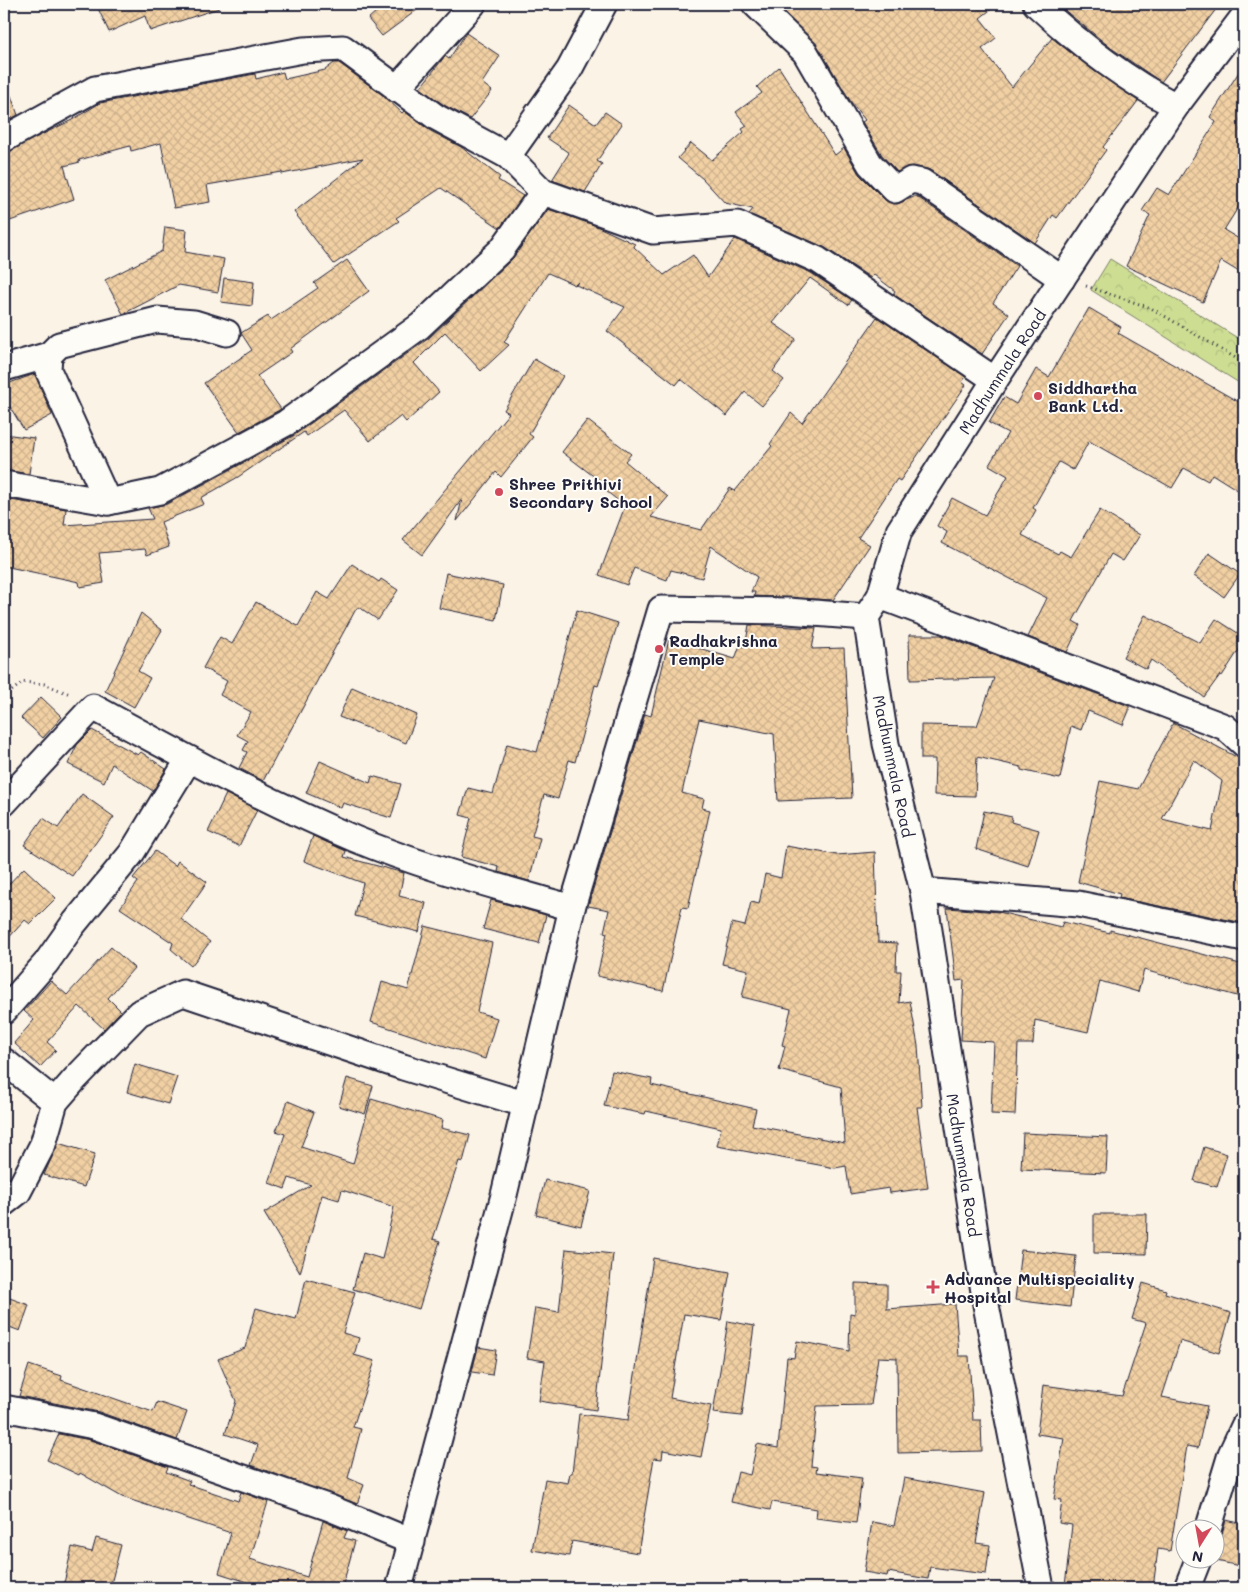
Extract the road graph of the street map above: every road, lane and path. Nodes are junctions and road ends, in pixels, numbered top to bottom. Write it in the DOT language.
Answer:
graph roads {
  1 [pos="473,4"];
  2 [pos="604,4"];
  3 [pos="755,4"];
  4 [pos="1036,4"];
  5 [pos="1244,16"];
  6 [pos="396,89"];
  7 [pos="1176,106"];
  8 [pos="4,139"];
  9 [pos="508,156"];
  10 [pos="543,192"];
  11 [pos="1062,279"];
  12 [pos="227,333"];
  13 [pos="49,355"];
  14 [pos="1244,363"];
  15 [pos="4,368"];
  16 [pos="995,380"];
  17 [pos="4,484"];
  18 [pos="108,502"];
  19 [pos="880,596"];
  20 [pos="866,618"];
  21 [pos="4,697"];
  22 [pos="93,707"];
  23 [pos="1244,744"];
  24 [pos="189,759"];
  25 [pos="4,803"];
  26 [pos="923,891"];
  27 [pos="572,908"];
  28 [pos="1244,938"];
  29 [pos="4,1012"];
  30 [pos="4,1061"];
  31 [pos="55,1102"];
  32 [pos="524,1104"];
  33 [pos="4,1203"];
  34 [pos="4,1408"];
  35 [pos="1244,1426"];
  36 [pos="1211,1520"];
  37 [pos="412,1542"];
  38 [pos="1194,1570"];
  39 [pos="399,1588"];
  40 [pos="1041,1588"];
  41 [pos="1187,1588"];
  1 -- 6 [label="street"];
  2 -- 9 [label="street"];
  3 -- 11 [label="street"];
  4 -- 7 [label="street"];
  5 -- 7 [label="street, Madhummala Road"];
  6 -- 8 [label="street"];
  6 -- 9 [label="street"];
  7 -- 11 [label="street, Madhummala Road"];
  9 -- 10 [label="street"];
  10 -- 16 [label="street"];
  10 -- 18 [label="street"];
  11 -- 14 [label="path"];
  11 -- 16 [label="street, Madhummala Road"];
  12 -- 13 [label="street"];
  13 -- 15 [label="street"];
  13 -- 18 [label="street"];
  16 -- 19 [label="street, Madhummala Road"];
  17 -- 18 [label="street"];
  19 -- 20 [label="street, Madhummala Road"];
  19 -- 23 [label="street"];
  20 -- 26 [label="street, Madhummala Road"];
  20 -- 27 [label="street"];
  21 -- 22 [label="path"];
  22 -- 24 [label="street"];
  22 -- 25 [label="street"];
  24 -- 27 [label="street"];
  24 -- 29 [label="street"];
  26 -- 28 [label="street"];
  26 -- 40 [label="street, Madhummala Road"];
  27 -- 32 [label="street"];
  30 -- 31 [label="street"];
  31 -- 32 [label="street"];
  31 -- 33 [label="street"];
  32 -- 37 [label="street"];
  34 -- 37 [label="street"];
  35 -- 36 [label="street"];
  37 -- 39 [label="street"];
  38 -- 41 [label="street"];
}
